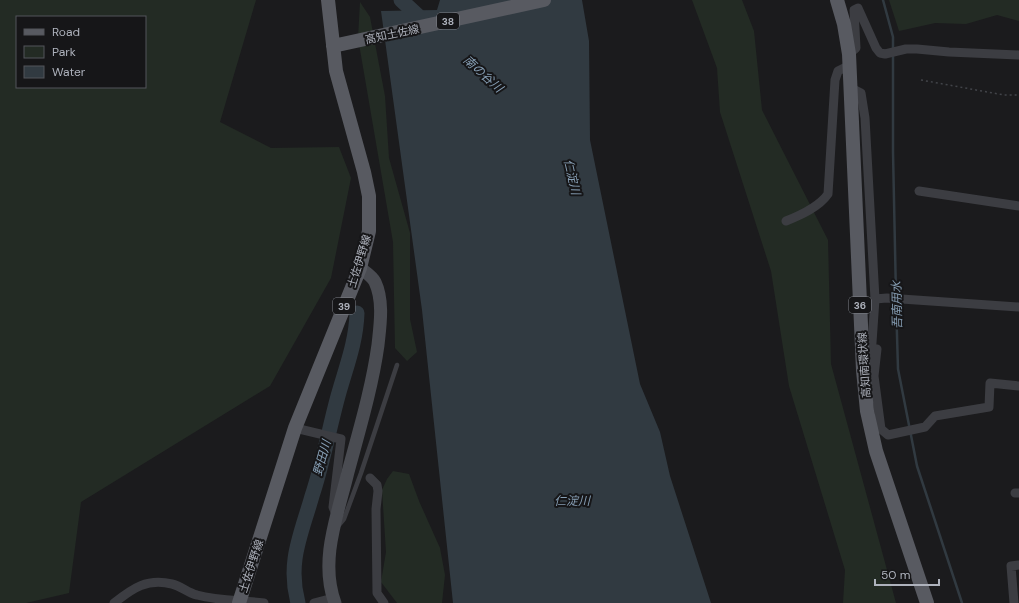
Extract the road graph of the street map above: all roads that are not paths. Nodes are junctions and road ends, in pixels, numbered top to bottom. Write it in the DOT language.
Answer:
graph roads {
  1 [pos="328,0"];
  2 [pos="544,0"];
  3 [pos="837,0"];
  4 [pos="333,46"];
  5 [pos="1019,55"];
  6 [pos="850,59"];
  7 [pos="851,88"];
  8 [pos="919,191"];
  9 [pos="1019,206"];
  10 [pos="786,221"];
  11 [pos="360,268"];
  12 [pos="875,299"];
  13 [pos="1019,307"];
  14 [pos="874,318"];
  15 [pos="397,365"];
  16 [pos="863,370"];
  17 [pos="1019,386"];
  18 [pos="295,428"];
  19 [pos="370,478"];
  20 [pos="337,517"];
  21 [pos="333,530"];
  22 [pos="1019,565"];
  23 [pos="331,601"];
  24 [pos="239,602"];
  25 [pos="114,603"];
  26 [pos="264,603"];
  27 [pos="314,603"];
  28 [pos="384,603"];
  29 [pos="927,603"];
  30 [pos="1014,603"];
  1 -- 4 [label="main road, 土佐伊野線 / 39"];
  2 -- 4 [label="main road, 高知土佐線 / 38"];
  3 -- 6 [label="main road, 高知南環状線 / 36"];
  4 -- 11 [label="main road, 土佐伊野線 / 39"];
  5 -- 6 [label="street"];
  6 -- 7 [label="main road, 高知南環状線 / 36"];
  6 -- 10 [label="street"];
  7 -- 12 [label="street"];
  7 -- 16 [label="main road, 高知南環状線 / 36"];
  8 -- 9 [label="street"];
  11 -- 18 [label="main road, 土佐伊野線 / 39"];
  11 -- 20 [label="street"];
  12 -- 13 [label="street"];
  12 -- 14 [label="street"];
  14 -- 16 [label="street"];
  14 -- 17 [label="street"];
  15 -- 21 [label="lane"];
  16 -- 29 [label="main road, 高知南環状線 / 36"];
  18 -- 20 [label="street"];
  18 -- 24 [label="main road, 土佐伊野線 / 39"];
  19 -- 28 [label="street"];
  20 -- 21 [label="street"];
  21 -- 23 [label="street"];
  22 -- 30 [label="street"];
  23 -- 27 [label="street"];
  24 -- 25 [label="street"];
  24 -- 26 [label="street"];
}
